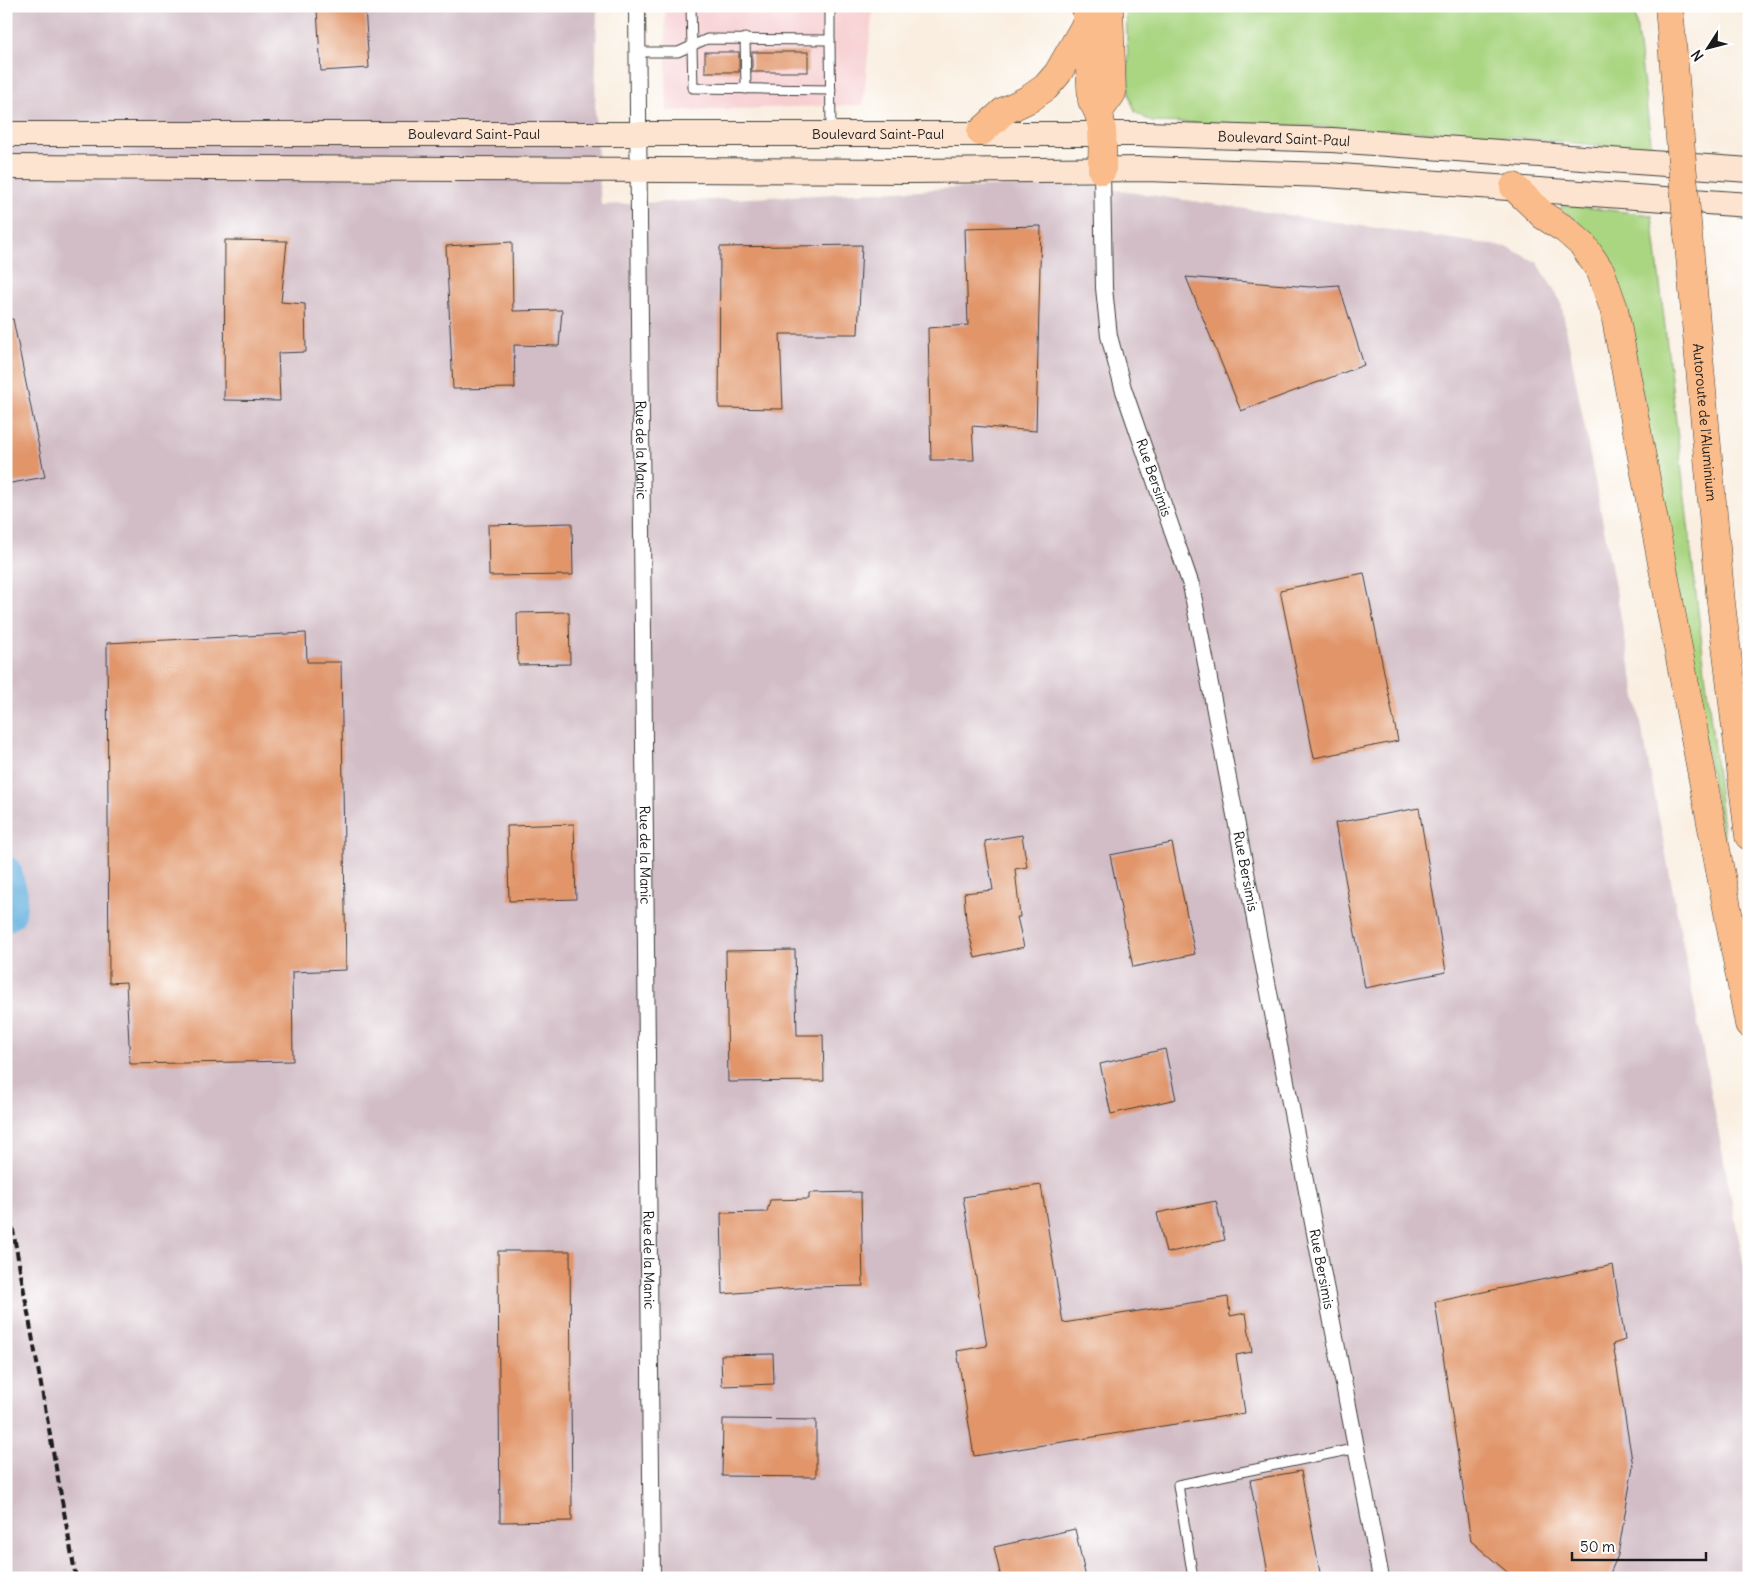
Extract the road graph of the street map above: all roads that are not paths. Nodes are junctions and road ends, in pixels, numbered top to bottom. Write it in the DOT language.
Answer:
graph roads {
  1 [pos="637,6"];
  2 [pos="691,6"];
  3 [pos="830,6"];
  4 [pos="1109,6"];
  5 [pos="1663,6"];
  6 [pos="1668,6"];
  7 [pos="1086,15"];
  8 [pos="745,38"];
  9 [pos="830,40"];
  10 [pos="692,46"];
  11 [pos="637,52"];
  12 [pos="1675,79"];
  13 [pos="746,89"];
  14 [pos="831,90"];
  15 [pos="1101,122"];
  16 [pos="981,132"];
  17 [pos="638,133"];
  18 [pos="831,133"];
  19 [pos="6,134"];
  20 [pos="6,167"];
  21 [pos="638,170"];
  22 [pos="1102,170"];
  23 [pos="1749,170"];
  24 [pos="1514,187"];
  25 [pos="1749,204"];
  26 [pos="1749,836"];
  27 [pos="1749,1024"];
  28 [pos="1358,1448"];
  29 [pos="652,1578"];
  30 [pos="1193,1578"];
  31 [pos="1381,1578"];
  1 -- 11 [label="street, Rue de la Manic"];
  2 -- 10 [label="lane"];
  3 -- 9 [label="lane"];
  4 -- 15 [label="highway"];
  5 -- 12 [label="highway"];
  6 -- 12 [label="highway, Autoroute de l'Aluminium"];
  7 -- 15 [label="highway"];
  7 -- 16 [label="highway"];
  8 -- 9 [label="lane"];
  8 -- 10 [label="lane"];
  8 -- 13 [label="lane"];
  9 -- 14 [label="lane"];
  10 -- 11 [label="lane"];
  10 -- 13 [label="lane"];
  11 -- 17 [label="street, Rue de la Manic"];
  12 -- 26 [label="highway, Autoroute de l'Aluminium, bridge"];
  13 -- 14 [label="lane"];
  14 -- 18 [label="lane"];
  15 -- 16 [label="main road, Boulevard Saint-Paul"];
  15 -- 22 [label="highway"];
  15 -- 23 [label="main road, Boulevard Saint-Paul"];
  16 -- 18 [label="main road, Boulevard Saint-Paul"];
  17 -- 18 [label="main road, Boulevard Saint-Paul"];
  17 -- 19 [label="main road, Boulevard Saint-Paul"];
  17 -- 21 [label="street, Rue de la Manic"];
  20 -- 21 [label="main road"];
  21 -- 22 [label="main road"];
  21 -- 29 [label="street, Rue de la Manic"];
  22 -- 24 [label="main road"];
  22 -- 28 [label="street, Rue Bersimis"];
  24 -- 25 [label="main road"];
  24 -- 27 [label="highway"];
  28 -- 30 [label="lane"];
  28 -- 31 [label="street, Rue Bersimis"];
}
